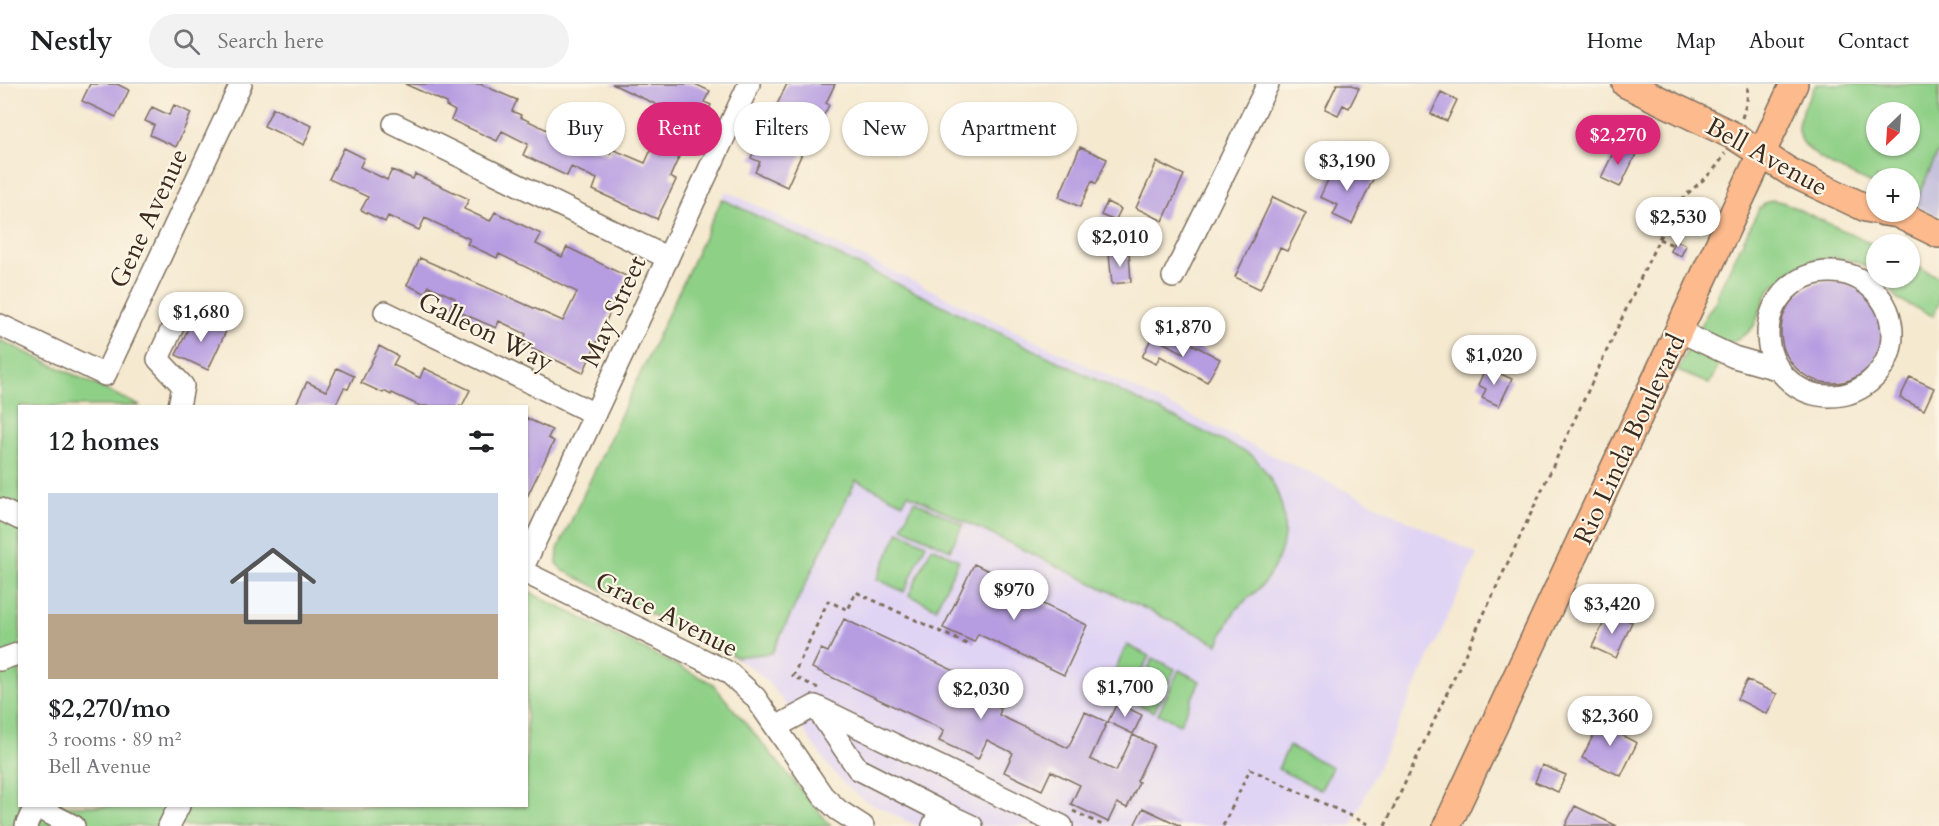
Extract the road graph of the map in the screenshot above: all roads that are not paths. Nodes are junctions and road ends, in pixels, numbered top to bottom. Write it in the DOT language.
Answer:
graph roads {
  1 [pos="241,84"];
  2 [pos="749,84"];
  3 [pos="1268,84"];
  4 [pos="1626,84"];
  5 [pos="1794,84"];
  6 [pos="394,124"];
  7 [pos="1761,155"];
  8 [pos="1866,208"];
  9 [pos="1914,222"];
  10 [pos="1939,234"];
  11 [pos="668,258"];
  12 [pos="1173,277"];
  13 [pos="385,312"];
  14 [pos="175,322"];
  15 [pos="0,325"];
  16 [pos="1679,331"];
  17 [pos="1779,370"];
  18 [pos="179,405"];
  19 [pos="595,414"];
  20 [pos="0,509"];
  21 [pos="18,518"];
  22 [pos="528,557"];
  23 [pos="528,574"];
  24 [pos="18,654"];
  25 [pos="0,660"];
  26 [pos="820,699"];
  27 [pos="776,727"];
  28 [pos="35,807"];
  29 [pos="37,807"];
  30 [pos="178,807"];
  31 [pos="936,818"];
  32 [pos="1067,818"];
  33 [pos="26,826"];
  34 [pos="74,826"];
  35 [pos="169,826"];
  36 [pos="864,826"];
  37 [pos="972,826"];
  38 [pos="1447,826"];
  1 -- 15 [label="street, Gene Avenue"];
  2 -- 11 [label="street, May Street"];
  3 -- 12 [label="street"];
  4 -- 7 [label="main road, Bell Avenue"];
  5 -- 7 [label="main road, Rio Linda Boulevard"];
  6 -- 11 [label="street"];
  7 -- 8 [label="main road, Bell Avenue"];
  7 -- 16 [label="main road, Rio Linda Boulevard"];
  9 -- 10 [label="main road"];
  11 -- 19 [label="street, May Street"];
  13 -- 19 [label="street, Galleon Way"];
  14 -- 18 [label="street"];
  16 -- 17 [label="street"];
  16 -- 38 [label="main road, Rio Linda Boulevard"];
  17 -- 17 [label="street"];
  19 -- 22 [label="street, May Street"];
  20 -- 21 [label="street"];
  23 -- 27 [label="street, Grace Avenue"];
  24 -- 25 [label="street"];
  26 -- 27 [label="street"];
  26 -- 31 [label="street"];
  26 -- 32 [label="street"];
  27 -- 36 [label="street, Grace Avenue"];
  28 -- 33 [label="street"];
  29 -- 34 [label="street"];
  30 -- 35 [label="street"];
  31 -- 37 [label="street"];
}
